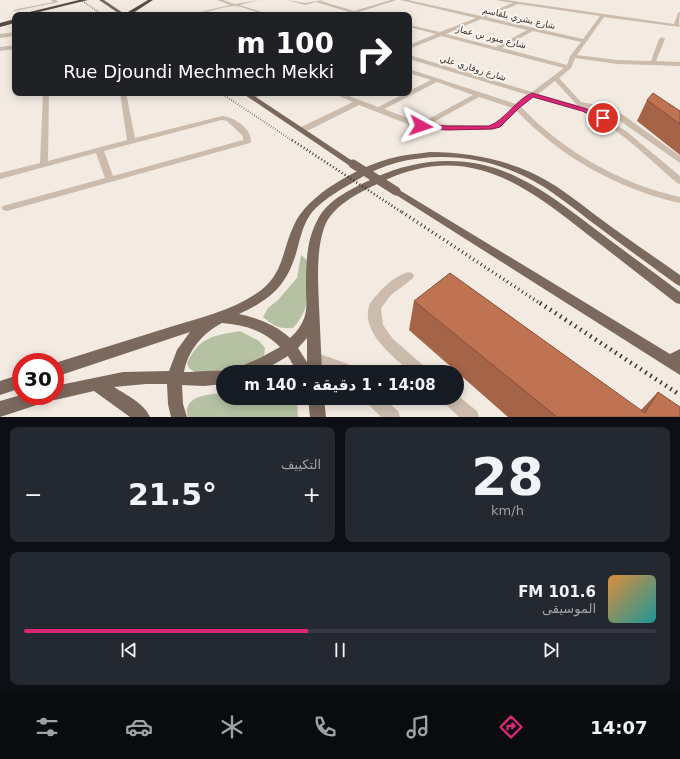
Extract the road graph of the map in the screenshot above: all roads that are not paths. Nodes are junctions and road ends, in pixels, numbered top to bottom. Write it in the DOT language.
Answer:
graph roads {
  1 [pos="53,0"];
  2 [pos="86,0"];
  3 [pos="95,0"];
  4 [pos="102,0"];
  5 [pos="151,0"];
  6 [pos="219,0"];
  7 [pos="257,0"];
  8 [pos="289,0"];
  9 [pos="321,0"];
  10 [pos="395,0"];
  11 [pos="402,0"];
  12 [pos="498,0"];
  13 [pos="677,0"];
  14 [pos="680,0"];
  15 [pos="316,1"];
  16 [pos="517,3"];
  17 [pos="235,5"];
  18 [pos="64,7"];
  19 [pos="25,12"];
  20 [pos="33,12"];
  21 [pos="42,12"];
  22 [pos="49,12"];
  23 [pos="120,12"];
  24 [pos="130,12"];
  25 [pos="203,12"];
  26 [pos="259,12"];
  27 [pos="355,12"];
  28 [pos="680,13"];
  29 [pos="603,15"];
  30 [pos="12,16"];
  31 [pos="480,17"];
  32 [pos="0,21"];
  33 [pos="12,22"];
  34 [pos="0,25"];
  35 [pos="678,26"];
  36 [pos="412,27"];
  37 [pos="532,29"];
  38 [pos="12,34"];
  39 [pos="441,34"];
  40 [pos="0,36"];
  41 [pos="662,40"];
  42 [pos="585,41"];
  43 [pos="412,46"];
  44 [pos="12,47"];
  45 [pos="498,48"];
  46 [pos="0,49"];
  47 [pos="573,56"];
  48 [pos="412,58"];
  49 [pos="653,63"];
  50 [pos="680,64"];
  51 [pos="569,67"];
  52 [pos="412,72"];
  53 [pos="555,78"];
  54 [pos="438,80"];
  55 [pos="412,93"];
  56 [pos="479,94"];
  57 [pos="532,95"];
  58 [pos="46,96"];
  59 [pos="124,96"];
  60 [pos="250,96"];
  61 [pos="255,96"];
  62 [pos="343,96"];
  63 [pos="405,96"];
  64 [pos="253,98"];
  65 [pos="359,102"];
  66 [pos="578,103"];
  67 [pos="517,106"];
  68 [pos="377,110"];
  69 [pos="585,110"];
  70 [pos="421,126"];
  71 [pos="302,130"];
  72 [pos="131,141"];
  73 [pos="100,150"];
  74 [pos="680,160"];
  75 [pos="44,164"];
  76 [pos="0,176"];
  77 [pos="679,179"];
  78 [pos="110,180"];
  79 [pos="680,200"];
  80 [pos="7,208"];
  81 [pos="408,276"];
  82 [pos="680,281"];
  83 [pos="680,299"];
  84 [pos="313,311"];
  85 [pos="220,317"];
  86 [pos="291,347"];
  87 [pos="677,362"];
  88 [pos="260,365"];
  89 [pos="301,365"];
  90 [pos="314,365"];
  91 [pos="412,365"];
  92 [pos="64,367"];
  93 [pos="173,378"];
  94 [pos="216,378"];
  95 [pos="12,384"];
  96 [pos="96,384"];
  97 [pos="0,388"];
  98 [pos="64,391"];
  99 [pos="13,405"];
  100 [pos="379,405"];
  101 [pos="457,405"];
  102 [pos="0,409"];
  103 [pos="142,417"];
  104 [pos="180,417"];
  105 [pos="392,417"];
  106 [pos="471,417"];
  1 -- 19 [label="street"];
  2 -- 20 [label="highway"];
  3 -- 18 [label="highway"];
  4 -- 23 [label="main road"];
  5 -- 24 [label="highway"];
  6 -- 17 [label="street"];
  7 -- 17 [label="street"];
  8 -- 15 [label="street"];
  9 -- 15 [label="street"];
  10 -- 27 [label="street"];
  11 -- 31 [label="street, شارع بشري بلقاسم"];
  12 -- 16 [label="street"];
  13 -- 14 [label="street"];
  15 -- 27 [label="street"];
  16 -- 29 [label="street"];
  16 -- 31 [label="street"];
  17 -- 25 [label="street"];
  17 -- 26 [label="street"];
  18 -- 21 [label="highway"];
  18 -- 22 [label="highway"];
  28 -- 35 [label="street"];
  29 -- 35 [label="street"];
  29 -- 42 [label="street"];
  30 -- 32 [label="highway"];
  31 -- 37 [label="street, شارع بشري بلقاسم"];
  31 -- 39 [label="street"];
  33 -- 34 [label="highway"];
  36 -- 39 [label="street, شارع منور بن عمار"];
  37 -- 42 [label="street, شارع بشري بلقاسم"];
  37 -- 45 [label="street"];
  38 -- 40 [label="street"];
  39 -- 43 [label="street"];
  39 -- 45 [label="street, شارع منور بن عمار"];
  41 -- 49 [label="street"];
  42 -- 47 [label="street"];
  44 -- 46 [label="street"];
  45 -- 51 [label="street, شارع منور بن عمار"];
  47 -- 49 [label="street"];
  47 -- 51 [label="street"];
  48 -- 57 [label="street, شارع زوقاري علي"];
  49 -- 50 [label="street"];
  51 -- 53 [label="street"];
  52 -- 54 [label="street"];
  53 -- 57 [label="street"];
  53 -- 66 [label="street"];
  54 -- 55 [label="street"];
  54 -- 56 [label="street"];
  56 -- 67 [label="street"];
  56 -- 70 [label="street"];
  57 -- 67 [label="street"];
  57 -- 69 [label="street, شارع زوقاري علي"];
  58 -- 75 [label="street"];
  59 -- 72 [label="street"];
  60 -- 64 [label="main road"];
  61 -- 64 [label="street"];
  62 -- 65 [label="street"];
  63 -- 68 [label="street"];
  64 -- 71 [label="main road"];
  65 -- 68 [label="street"];
  65 -- 71 [label="street"];
  66 -- 69 [label="street"];
  66 -- 74 [label="street"];
  67 -- 70 [label="street"];
  67 -- 79 [label="street"];
  68 -- 70 [label="street"];
  69 -- 77 [label="street"];
  71 -- 87 [label="main road, bridge"];
  72 -- 73 [label="street"];
  72 -- 78 [label="street"];
  73 -- 75 [label="street"];
  73 -- 78 [label="street"];
  75 -- 76 [label="street"];
  78 -- 80 [label="street"];
  81 -- 91 [label="street"];
  82 -- 85 [label="main road"];
  83 -- 84 [label="main road"];
  84 -- 86 [label="main road"];
  84 -- 90 [label="main road"];
  85 -- 86 [label="main road"];
  85 -- 92 [label="main road"];
  85 -- 93 [label="main road"];
  86 -- 88 [label="main road"];
  86 -- 89 [label="main road"];
  93 -- 94 [label="main road"];
  93 -- 96 [label="main road"];
  93 -- 104 [label="main road"];
  95 -- 97 [label="main road"];
  96 -- 98 [label="main road"];
  96 -- 103 [label="main road"];
  99 -- 102 [label="main road"];
  100 -- 105 [label="street"];
  101 -- 106 [label="street"];
}
